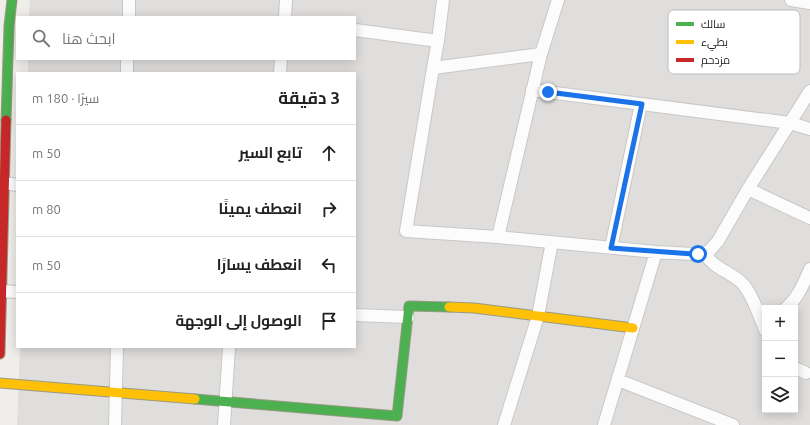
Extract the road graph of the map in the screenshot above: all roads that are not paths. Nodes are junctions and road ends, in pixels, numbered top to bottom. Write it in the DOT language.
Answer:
graph roads {
  1 [pos="12,0"];
  2 [pos="129,0"];
  3 [pos="286,0"];
  4 [pos="443,0"];
  5 [pos="558,0"];
  6 [pos="791,0"];
  7 [pos="810,3"];
  8 [pos="129,16"];
  9 [pos="285,16"];
  10 [pos="356,30"];
  11 [pos="438,41"];
  12 [pos="540,54"];
  13 [pos="127,60"];
  14 [pos="281,60"];
  15 [pos="433,68"];
  16 [pos="127,72"];
  17 [pos="280,72"];
  18 [pos="532,90"];
  19 [pos="810,92"];
  20 [pos="642,104"];
  21 [pos="790,122"];
  22 [pos="810,128"];
  23 [pos="5,183"];
  24 [pos="16,185"];
  25 [pos="748,189"];
  26 [pos="810,218"];
  27 [pos="498,237"];
  28 [pos="552,242"];
  29 [pos="611,248"];
  30 [pos="656,252"];
  31 [pos="704,253"];
  32 [pos="810,269"];
  33 [pos="2,291"];
  34 [pos="16,292"];
  35 [pos="790,305"];
  36 [pos="356,314"];
  37 [pos="538,316"];
  38 [pos="408,317"];
  39 [pos="762,320"];
  40 [pos="633,328"];
  41 [pos="117,348"];
  42 [pos="229,348"];
  43 [pos="0,354"];
  44 [pos="618,380"];
  45 [pos="0,383"];
  46 [pos="116,392"];
  47 [pos="226,402"];
  48 [pos="115,425"];
  49 [pos="224,425"];
  50 [pos="504,425"];
  51 [pos="604,425"];
  52 [pos="733,425"];
  1 -- 23 [label="street"];
  2 -- 8 [label="street"];
  3 -- 9 [label="street"];
  4 -- 11 [label="street"];
  5 -- 12 [label="street"];
  6 -- 7 [label="street"];
  10 -- 11 [label="street"];
  11 -- 15 [label="street"];
  12 -- 15 [label="street"];
  12 -- 18 [label="street"];
  13 -- 16 [label="street"];
  14 -- 17 [label="street"];
  15 -- 27 [label="street"];
  18 -- 20 [label="street"];
  18 -- 27 [label="street"];
  19 -- 21 [label="street"];
  20 -- 21 [label="street"];
  20 -- 29 [label="street"];
  21 -- 22 [label="street"];
  21 -- 25 [label="street"];
  23 -- 24 [label="street"];
  23 -- 33 [label="street"];
  25 -- 26 [label="street"];
  25 -- 31 [label="street"];
  27 -- 28 [label="street"];
  28 -- 29 [label="street"];
  28 -- 37 [label="street"];
  29 -- 30 [label="street"];
  30 -- 31 [label="street"];
  30 -- 40 [label="street"];
  31 -- 39 [label="street"];
  32 -- 35 [label="street"];
  33 -- 34 [label="street"];
  33 -- 43 [label="street"];
  36 -- 38 [label="street"];
  37 -- 38 [label="street"];
  37 -- 40 [label="street"];
  37 -- 50 [label="street"];
  38 -- 47 [label="street"];
  40 -- 44 [label="street"];
  41 -- 46 [label="street"];
  42 -- 47 [label="street"];
  44 -- 51 [label="street"];
  44 -- 52 [label="street"];
  45 -- 46 [label="street"];
  46 -- 47 [label="street"];
  46 -- 48 [label="street"];
  47 -- 49 [label="street"];
}
